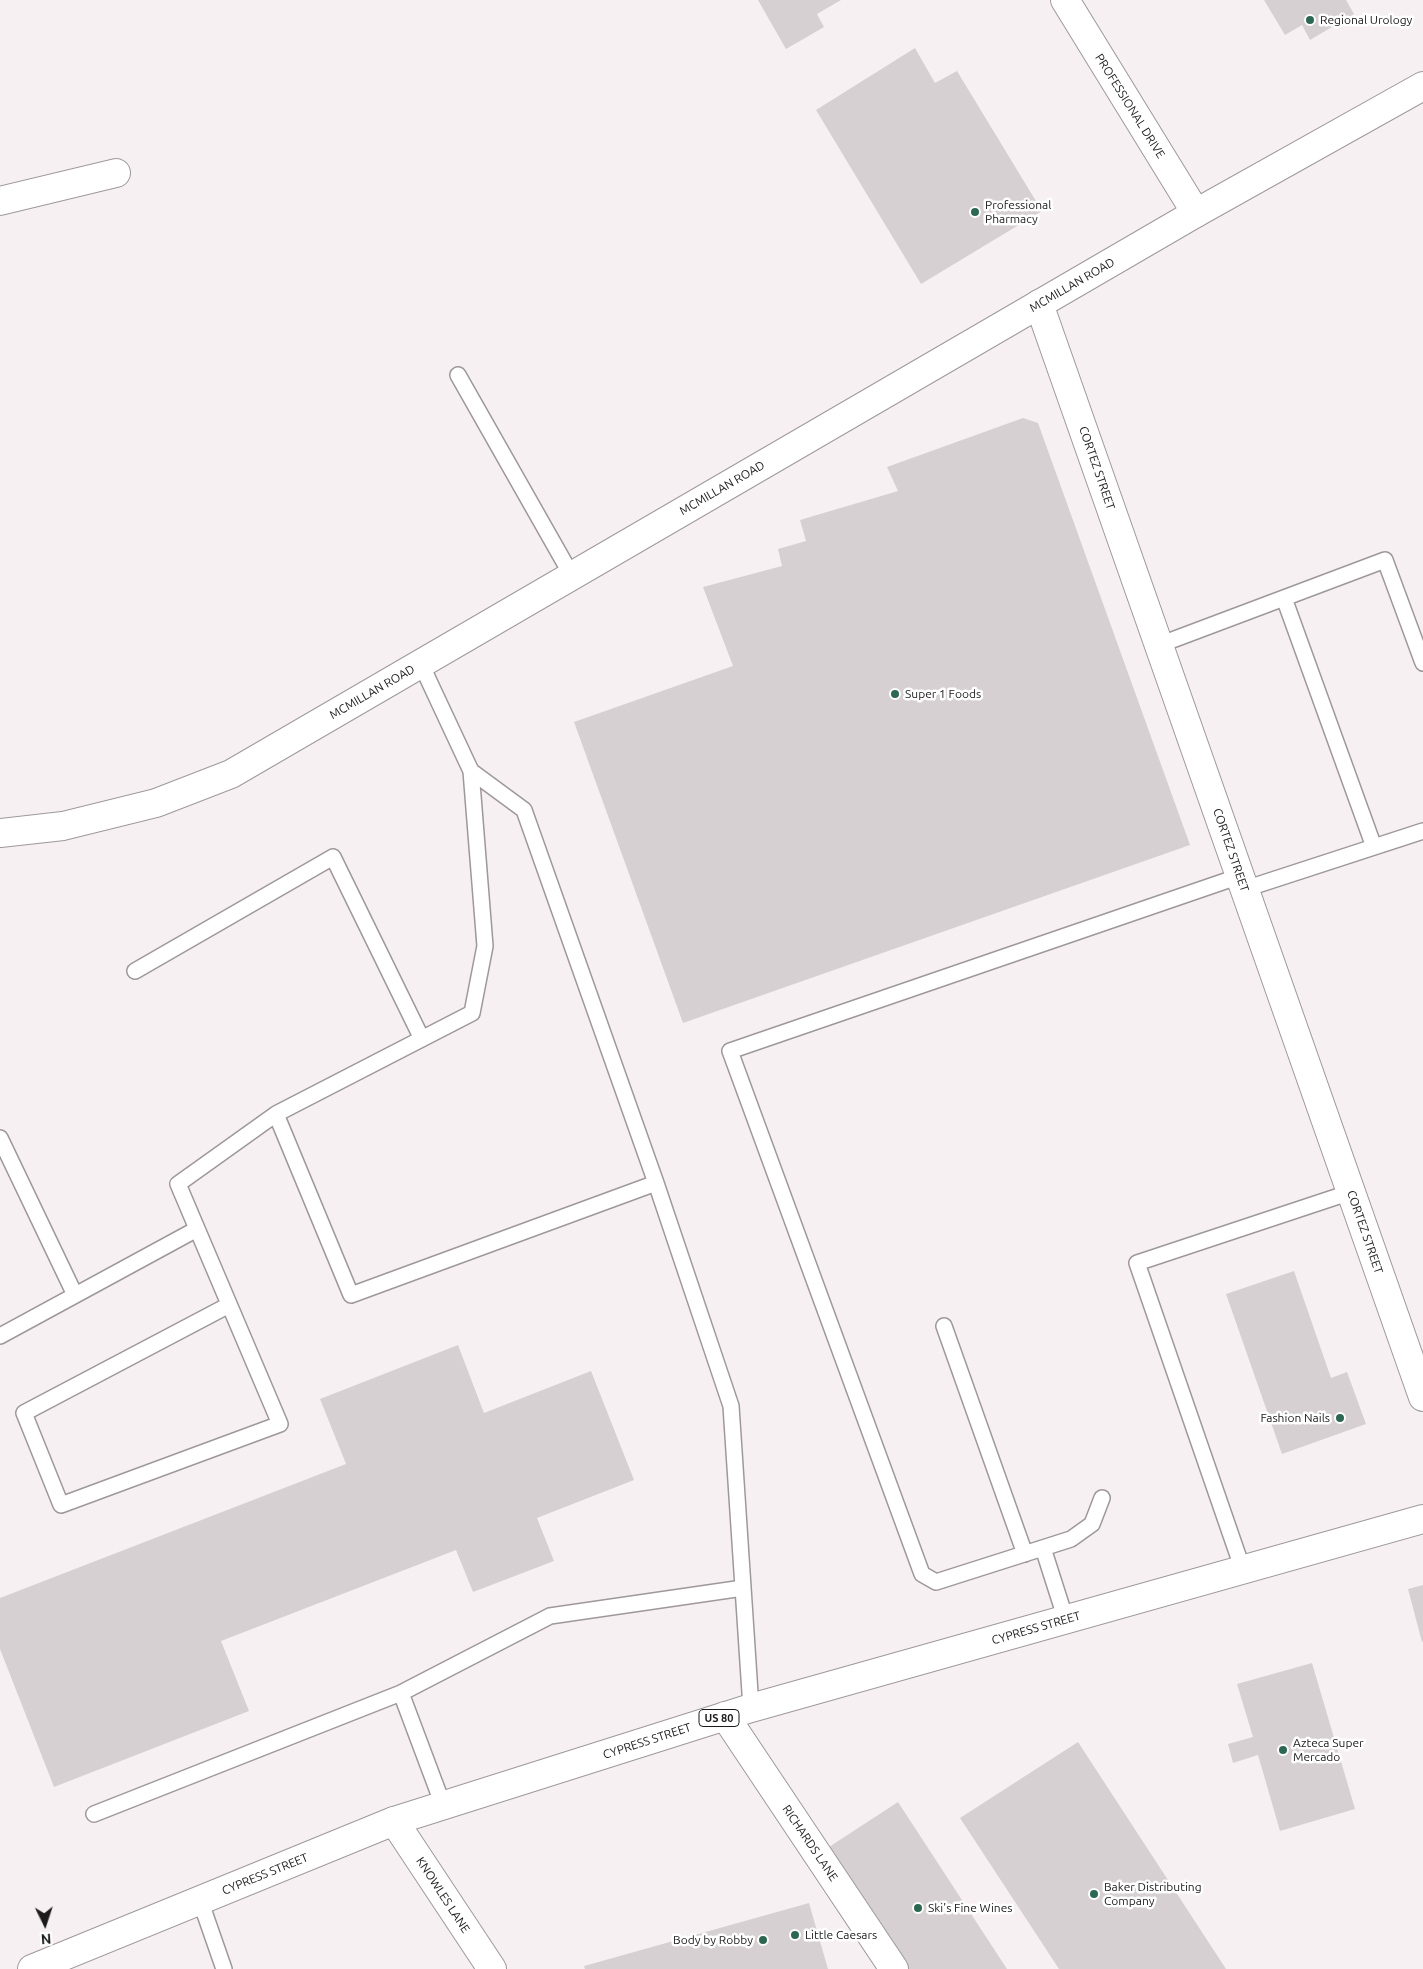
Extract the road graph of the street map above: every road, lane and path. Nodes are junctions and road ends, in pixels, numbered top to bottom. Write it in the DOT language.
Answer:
graph roads {
  1 [pos="1065,0"];
  2 [pos="1423,86"];
  3 [pos="116,172"];
  4 [pos="0,201"];
  5 [pos="1196,213"];
  6 [pos="1039,304"];
  7 [pos="458,375"];
  8 [pos="572,576"];
  9 [pos="1284,598"];
  10 [pos="1159,645"];
  11 [pos="1423,663"];
  12 [pos="421,664"];
  13 [pos="471,772"];
  14 [pos="1423,830"];
  15 [pos="0,834"];
  16 [pos="1374,847"];
  17 [pos="1242,882"];
  18 [pos="135,970"];
  19 [pos="422,1038"];
  20 [pos="276,1114"];
  21 [pos="0,1138"];
  22 [pos="656,1183"];
  23 [pos="1351,1192"];
  24 [pos="197,1229"];
  25 [pos="75,1295"];
  26 [pos="229,1306"];
  27 [pos="944,1326"];
  28 [pos="0,1336"];
  29 [pos="1423,1397"];
  30 [pos="1102,1498"];
  31 [pos="1423,1519"];
  32 [pos="1043,1548"];
  33 [pos="1025,1554"];
  34 [pos="1244,1570"];
  35 [pos="743,1588"];
  36 [pos="1066,1620"];
  37 [pos="401,1692"];
  38 [pos="750,1708"];
  39 [pos="725,1716"];
  40 [pos="442,1805"];
  41 [pos="94,1814"];
  42 [pos="394,1821"];
  43 [pos="200,1900"];
  44 [pos="32,1969"];
  45 [pos="224,1969"];
  46 [pos="492,1969"];
  47 [pos="894,1969"];
  1 -- 5 [label="street, PROFESSIONAL DRIVE"];
  2 -- 5 [label="street, MCMILLAN ROAD"];
  3 -- 4 [label="street"];
  5 -- 6 [label="street, MCMILLAN ROAD"];
  6 -- 8 [label="street, MCMILLAN ROAD"];
  6 -- 10 [label="street, CORTEZ STREET"];
  7 -- 8 [label="lane"];
  8 -- 12 [label="street, MCMILLAN ROAD"];
  9 -- 10 [label="lane"];
  9 -- 11 [label="lane"];
  9 -- 16 [label="lane"];
  10 -- 17 [label="street, CORTEZ STREET"];
  12 -- 13 [label="lane"];
  12 -- 15 [label="street, MCMILLAN ROAD"];
  13 -- 19 [label="lane"];
  13 -- 22 [label="lane"];
  14 -- 16 [label="lane"];
  16 -- 17 [label="lane"];
  17 -- 23 [label="street, CORTEZ STREET"];
  17 -- 33 [label="lane"];
  18 -- 19 [label="lane"];
  19 -- 20 [label="lane"];
  20 -- 22 [label="lane"];
  20 -- 24 [label="lane"];
  21 -- 25 [label="lane"];
  22 -- 35 [label="lane"];
  23 -- 29 [label="street, CORTEZ STREET"];
  23 -- 34 [label="lane"];
  24 -- 25 [label="lane"];
  24 -- 26 [label="lane"];
  25 -- 28 [label="lane"];
  26 -- 26 [label="lane"];
  27 -- 33 [label="lane"];
  30 -- 32 [label="lane"];
  31 -- 34 [label="street, CYPRESS STREET / US 80"];
  32 -- 33 [label="lane"];
  32 -- 36 [label="lane"];
  34 -- 36 [label="street, CYPRESS STREET / US 80"];
  35 -- 37 [label="lane"];
  35 -- 38 [label="lane"];
  36 -- 38 [label="street, CYPRESS STREET / US 80"];
  37 -- 40 [label="lane"];
  37 -- 41 [label="lane"];
  38 -- 39 [label="street, CYPRESS STREET / US 80"];
  39 -- 40 [label="street, CYPRESS STREET / US 80"];
  39 -- 47 [label="street, RICHARDS LANE"];
  40 -- 42 [label="street, CYPRESS STREET / US 80"];
  42 -- 43 [label="street, CYPRESS STREET / US 80"];
  42 -- 46 [label="street, KNOWLES LANE"];
  43 -- 44 [label="street, CYPRESS STREET / US 80"];
  43 -- 45 [label="lane"];
}
